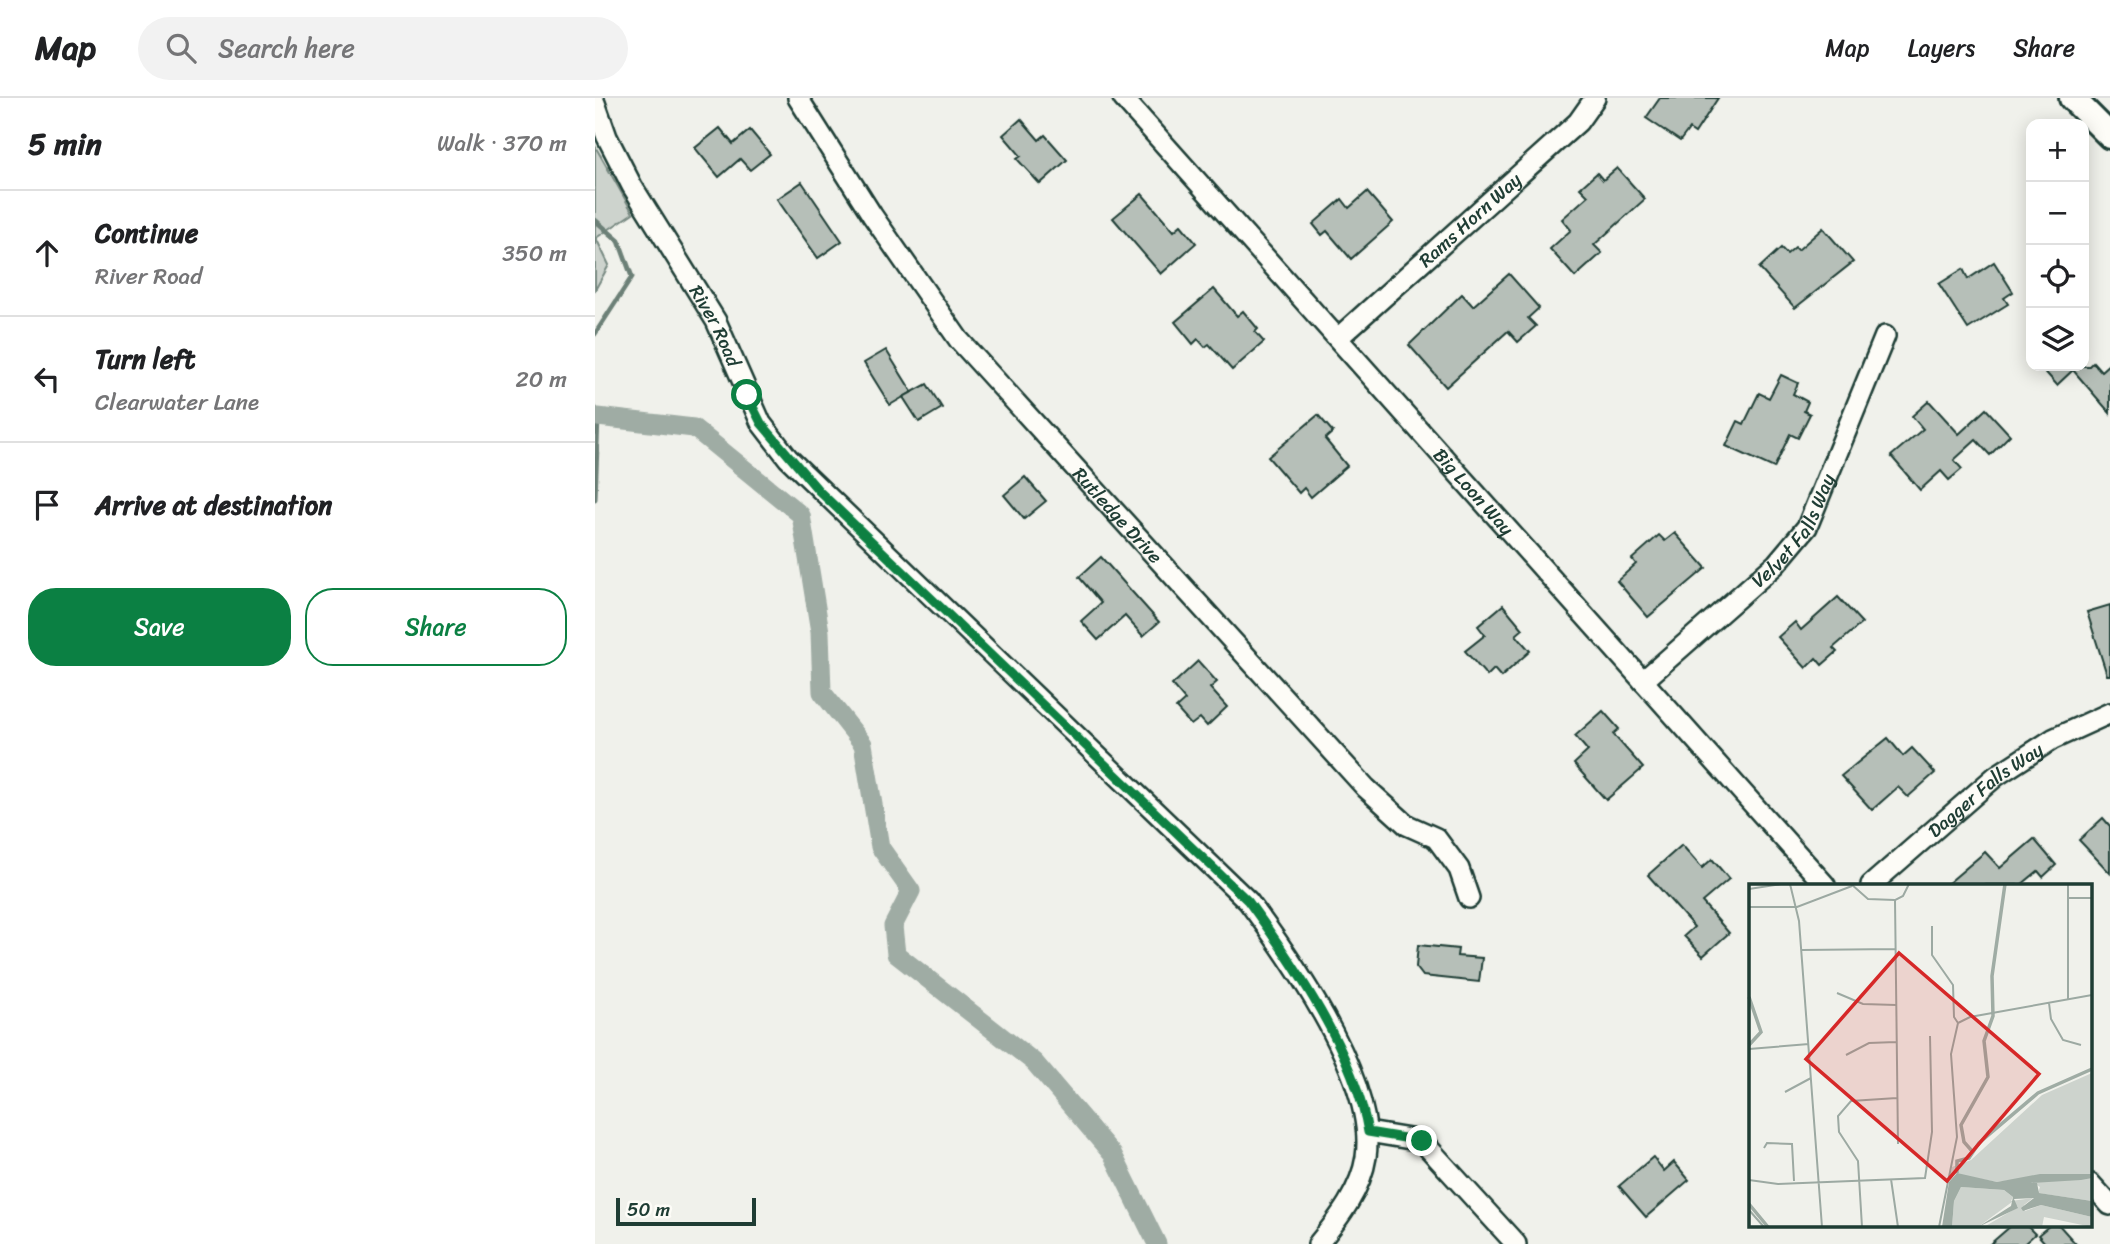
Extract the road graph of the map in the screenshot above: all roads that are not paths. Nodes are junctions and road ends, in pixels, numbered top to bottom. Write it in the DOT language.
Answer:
graph roads {
  1 [pos="797,98"];
  2 [pos="1123,98"];
  3 [pos="1595,98"];
  4 [pos="2072,98"];
  5 [pos="595,103"];
  6 [pos="2110,136"];
  7 [pos="1885,337"];
  8 [pos="1338,338"];
  9 [pos="1643,681"];
  10 [pos="2110,713"];
  11 [pos="1824,884"];
  12 [pos="1872,884"];
  13 [pos="1469,898"];
  14 [pos="1368,1132"];
  15 [pos="2093,1186"];
  16 [pos="2110,1205"];
  17 [pos="1318,1244"];
  18 [pos="1516,1244"];
  1 -- 13 [label="street, Rutledge Drive"];
  2 -- 8 [label="street, Big Loon Way"];
  3 -- 8 [label="street, Rams Horn Way"];
  4 -- 6 [label="street"];
  5 -- 14 [label="street, River Road"];
  7 -- 9 [label="street, Velvet Falls Way"];
  8 -- 9 [label="street, Big Loon Way"];
  9 -- 11 [label="street, Big Loon Way"];
  10 -- 12 [label="street, Dagger Falls Way"];
  14 -- 17 [label="street, River Road"];
  14 -- 18 [label="street"];
  15 -- 16 [label="street"];
}
